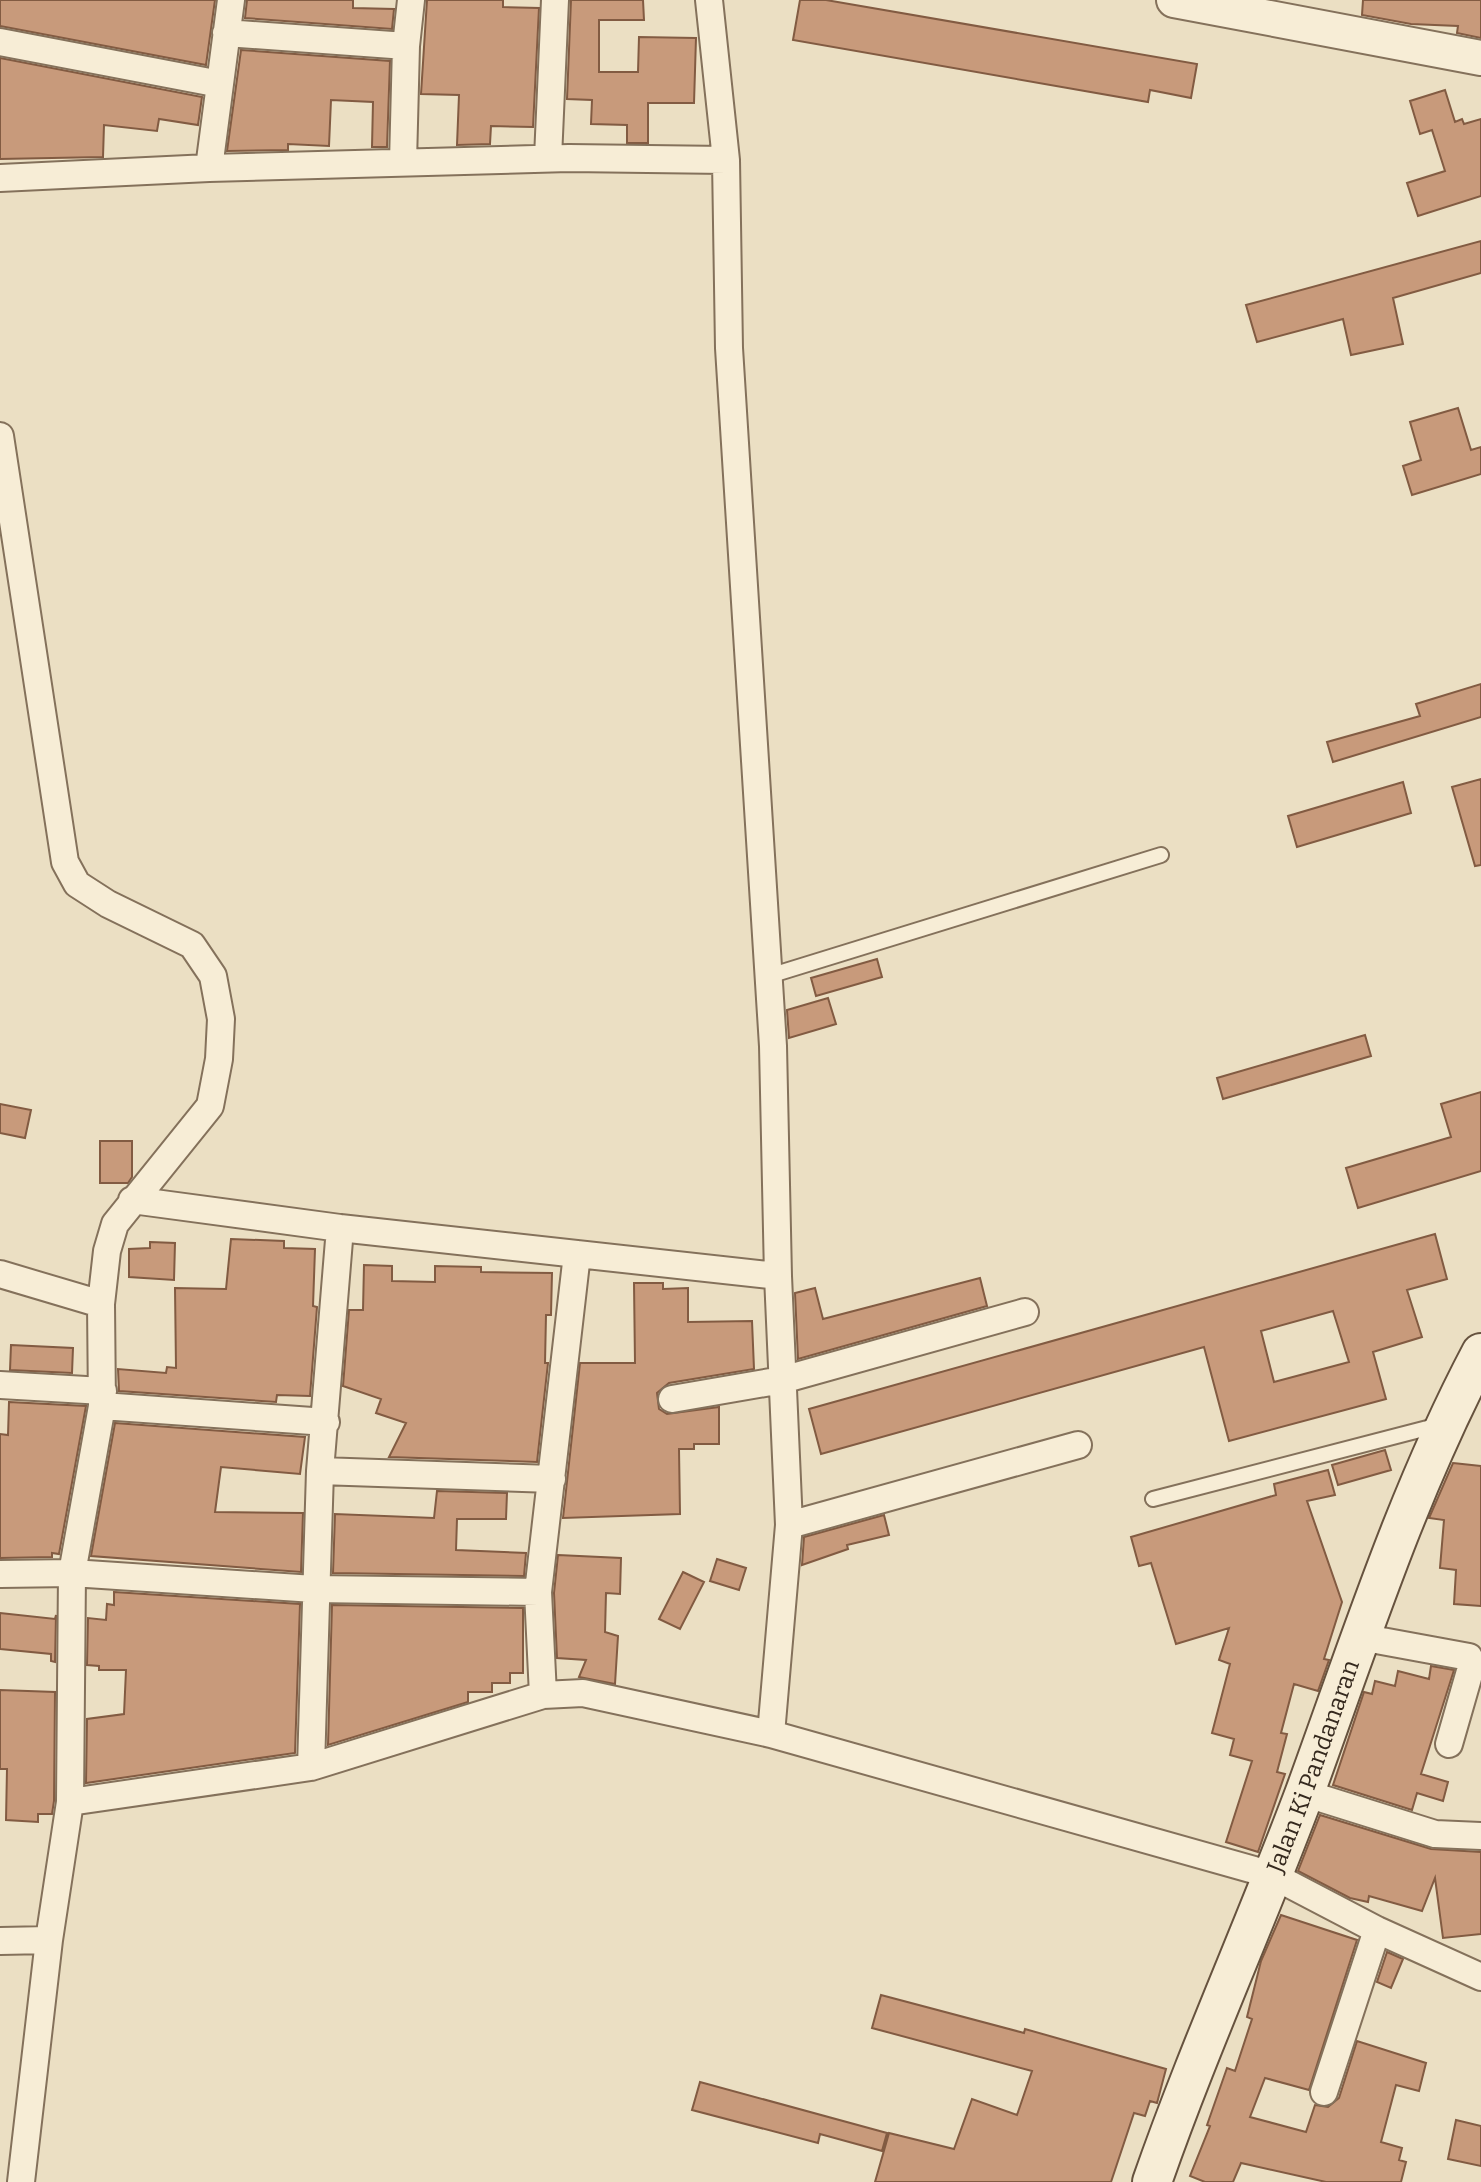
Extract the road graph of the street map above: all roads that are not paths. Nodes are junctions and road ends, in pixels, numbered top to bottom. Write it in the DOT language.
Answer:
graph roads {
  1 [pos="231,0"];
  2 [pos="411,0"];
  3 [pos="555,0"];
  4 [pos="709,0"];
  5 [pos="1174,0"];
  6 [pos="1292,11"];
  7 [pos="226,33"];
  8 [pos="0,42"];
  9 [pos="406,46"];
  10 [pos="1481,58"];
  11 [pos="220,84"];
  12 [pos="548,158"];
  13 [pos="726,160"];
  14 [pos="403,162"];
  15 [pos="209,168"];
  16 [pos="0,178"];
  17 [pos="0,436"];
  18 [pos="1161,855"];
  19 [pos="769,976"];
  20 [pos="132,1200"];
  21 [pos="340,1228"];
  22 [pos="577,1254"];
  23 [pos="0,1274"];
  24 [pos="778,1276"];
  25 [pos="101,1304"];
  26 [pos="1025,1312"];
  27 [pos="1481,1353"];
  28 [pos="782,1380"];
  29 [pos="0,1385"];
  30 [pos="102,1399"];
  31 [pos="672,1399"];
  32 [pos="326,1422"];
  33 [pos="1443,1424"];
  34 [pos="1078,1445"];
  35 [pos="320,1471"];
  36 [pos="552,1479"];
  37 [pos="1153,1499"];
  38 [pos="789,1525"];
  39 [pos="72,1573"];
  40 [pos="0,1574"];
  41 [pos="314,1589"];
  42 [pos="538,1592"];
  43 [pos="1360,1637"];
  44 [pos="543,1695"];
  45 [pos="771,1734"];
  46 [pos="1449,1744"];
  47 [pos="311,1767"];
  48 [pos="1304,1793"];
  49 [pos="70,1802"];
  50 [pos="1481,1836"];
  51 [pos="1272,1875"];
  52 [pos="1377,1930"];
  53 [pos="49,1940"];
  54 [pos="0,1941"];
  55 [pos="1480,1976"];
  56 [pos="1324,2092"];
  57 [pos="21,2182"];
  58 [pos="1152,2182"];
  1 -- 7 [label="street"];
  2 -- 9 [label="street"];
  3 -- 12 [label="street"];
  4 -- 13 [label="street"];
  5 -- 6 [label="street"];
  6 -- 10 [label="street"];
  7 -- 9 [label="street"];
  7 -- 11 [label="street"];
  8 -- 11 [label="street"];
  9 -- 14 [label="street"];
  11 -- 15 [label="street"];
  12 -- 13 [label="street"];
  12 -- 14 [label="street"];
  13 -- 19 [label="street"];
  14 -- 15 [label="street"];
  15 -- 16 [label="street"];
  17 -- 20 [label="street"];
  18 -- 19 [label="lane"];
  19 -- 24 [label="street"];
  20 -- 21 [label="street"];
  20 -- 25 [label="street"];
  21 -- 22 [label="street"];
  21 -- 32 [label="street"];
  22 -- 24 [label="street"];
  22 -- 36 [label="street"];
  23 -- 25 [label="street"];
  24 -- 28 [label="street"];
  25 -- 30 [label="street"];
  26 -- 28 [label="street"];
  27 -- 33 [label="main road, Jalan Ki Pandanaran"];
  28 -- 31 [label="street"];
  28 -- 38 [label="street"];
  29 -- 30 [label="street"];
  30 -- 32 [label="street"];
  30 -- 39 [label="street"];
  32 -- 35 [label="street"];
  33 -- 37 [label="lane"];
  33 -- 43 [label="main road, Jalan Ki Pandanaran"];
  34 -- 38 [label="street"];
  35 -- 36 [label="street"];
  35 -- 41 [label="street"];
  36 -- 42 [label="street"];
  38 -- 45 [label="street"];
  39 -- 40 [label="street"];
  39 -- 41 [label="street"];
  39 -- 49 [label="street"];
  41 -- 42 [label="street"];
  41 -- 47 [label="street"];
  42 -- 44 [label="street"];
  43 -- 46 [label="street"];
  43 -- 48 [label="main road, Jalan Ki Pandanaran"];
  44 -- 45 [label="street"];
  44 -- 47 [label="street"];
  45 -- 51 [label="street"];
  47 -- 49 [label="street"];
  48 -- 50 [label="street"];
  48 -- 51 [label="main road, Jalan Ki Pandanaran"];
  49 -- 53 [label="street"];
  51 -- 52 [label="street"];
  51 -- 58 [label="main road, Jalan Ki Pandanaran"];
  52 -- 55 [label="street"];
  52 -- 56 [label="street"];
  53 -- 54 [label="street"];
  53 -- 57 [label="street"];
}
